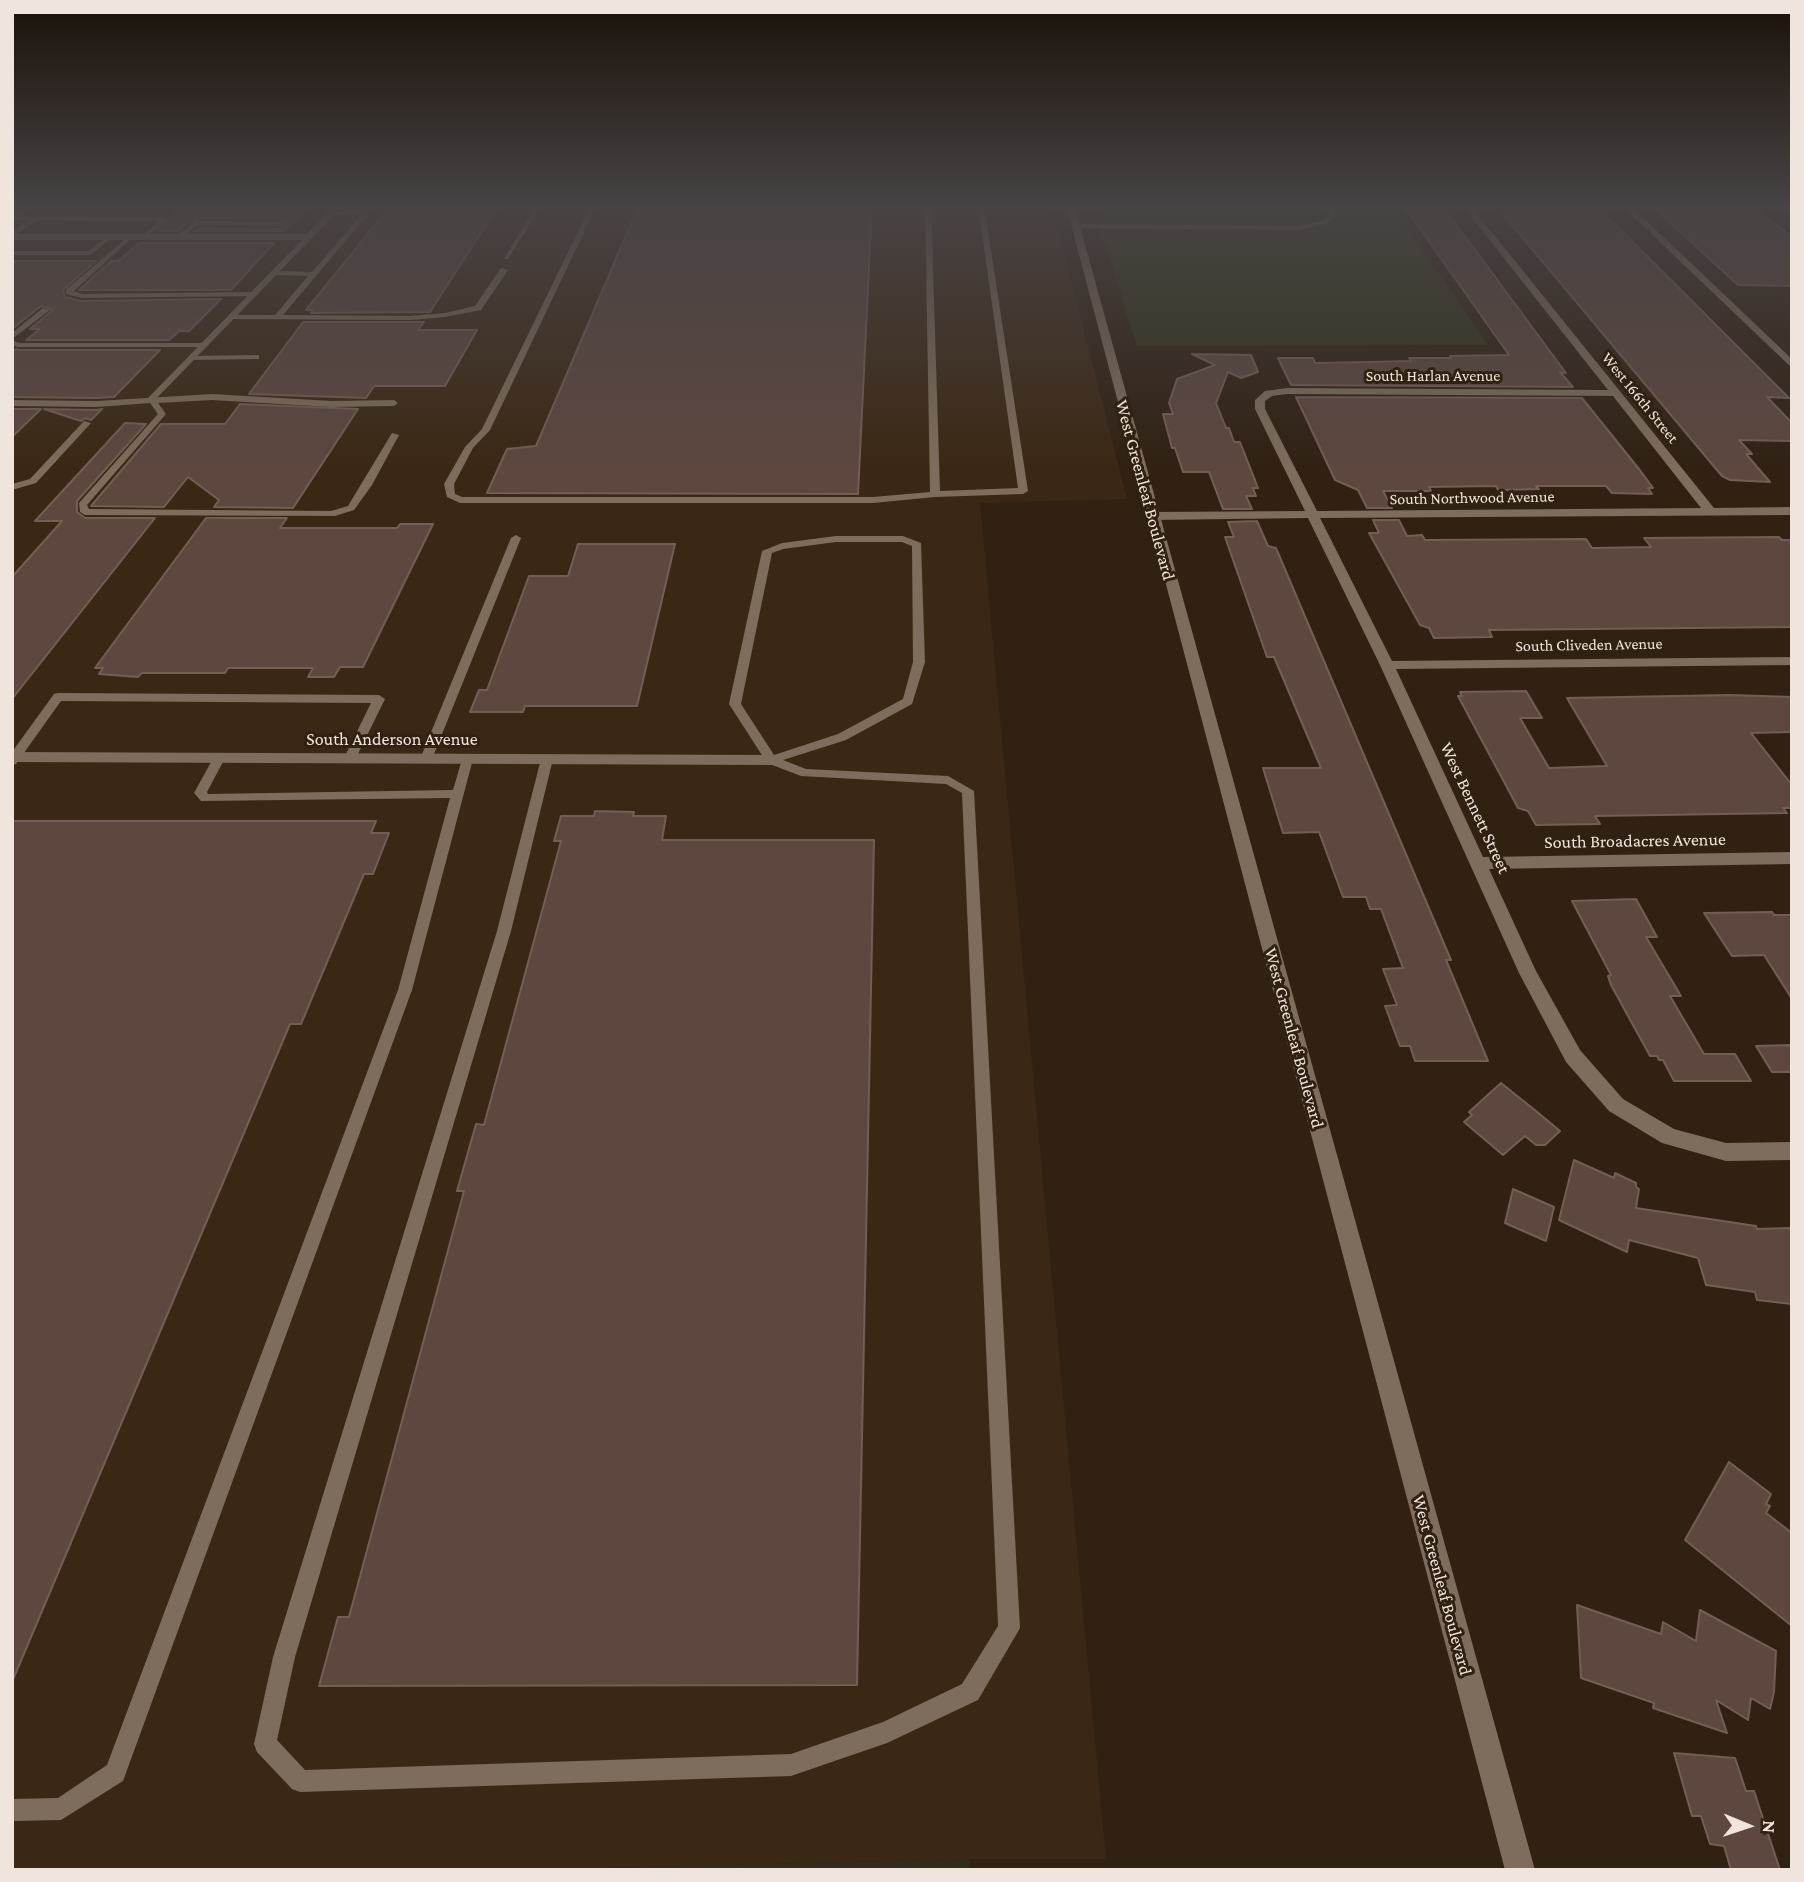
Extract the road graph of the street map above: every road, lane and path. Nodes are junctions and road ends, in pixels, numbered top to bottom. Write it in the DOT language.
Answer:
graph roads {
  1 [pos="72,293"];
  2 [pos="255,293"];
  3 [pos="298,293"];
  4 [pos="488,293"];
  5 [pos="552,293"];
  6 [pos="930,293"];
  7 [pos="994,293"];
  8 [pos="1093,293"];
  9 [pos="1536,293"];
  10 [pos="1717,293"];
  11 [pos="46,310"];
  12 [pos="233,317"];
  13 [pos="277,317"];
  14 [pos="12,340"];
  15 [pos="205,345"];
  16 [pos="256,357"];
  17 [pos="192,358"];
  18 [pos="1792,365"];
  19 [pos="1616,393"];
  20 [pos="152,400"];
  21 [pos="12,403"];
  22 [pos="394,403"];
  23 [pos="1260,409"];
  24 [pos="87,423"];
  25 [pos="395,435"];
  26 [pos="12,487"];
  27 [pos="935,494"];
  28 [pos="1710,511"];
  29 [pos="1792,511"];
  30 [pos="1311,515"];
  31 [pos="1152,516"];
  32 [pos="516,538"];
  33 [pos="1792,661"];
  34 [pos="1387,665"];
  35 [pos="13,758"];
  36 [pos="219,758"];
  37 [pos="350,758"];
  38 [pos="426,759"];
  39 [pos="467,759"];
  40 [pos="548,759"];
  41 [pos="771,760"];
  42 [pos="457,794"];
  43 [pos="1792,858"];
  44 [pos="1480,863"];
  45 [pos="1792,1151"];
  46 [pos="12,1810"];
  47 [pos="1520,1870"];
  1 -- 2 [label="lane"];
  2 -- 12 [label="street"];
  3 -- 13 [label="lane"];
  4 -- 13 [label="lane"];
  5 -- 27 [label="lane"];
  6 -- 27 [label="lane"];
  7 -- 27 [label="lane"];
  8 -- 31 [label="street, West Greenleaf Boulevard"];
  9 -- 19 [label="street, West 166th Street"];
  10 -- 18 [label="street"];
  11 -- 14 [label="lane"];
  12 -- 13 [label="lane"];
  12 -- 15 [label="street"];
  14 -- 15 [label="lane"];
  15 -- 17 [label="street"];
  16 -- 17 [label="lane"];
  17 -- 20 [label="street"];
  19 -- 23 [label="street, South Harlan Avenue"];
  19 -- 28 [label="street, West 166th Street"];
  20 -- 21 [label="lane"];
  20 -- 22 [label="lane"];
  20 -- 25 [label="lane"];
  23 -- 30 [label="street, West Bennett Street"];
  24 -- 26 [label="lane"];
  28 -- 29 [label="street, South Northwood Avenue"];
  28 -- 30 [label="street, South Northwood Avenue"];
  30 -- 31 [label="street, South Northwood Avenue"];
  30 -- 34 [label="street, West Bennett Street"];
  31 -- 47 [label="street, West Greenleaf Boulevard"];
  32 -- 38 [label="lane"];
  33 -- 34 [label="street, South Cliveden Avenue"];
  34 -- 44 [label="street, West Bennett Street"];
  35 -- 36 [label="street, South Anderson Avenue"];
  35 -- 37 [label="lane"];
  36 -- 37 [label="street, South Anderson Avenue"];
  36 -- 42 [label="lane"];
  37 -- 38 [label="street, South Anderson Avenue"];
  38 -- 39 [label="street, South Anderson Avenue"];
  39 -- 40 [label="street, South Anderson Avenue"];
  39 -- 42 [label="lane"];
  40 -- 41 [label="street, South Anderson Avenue"];
  40 -- 41 [label="lane"];
  41 -- 41 [label="lane"];
  42 -- 46 [label="lane"];
  43 -- 44 [label="street, South Broadacres Avenue"];
  44 -- 45 [label="street, West Bennett Street"];
}
